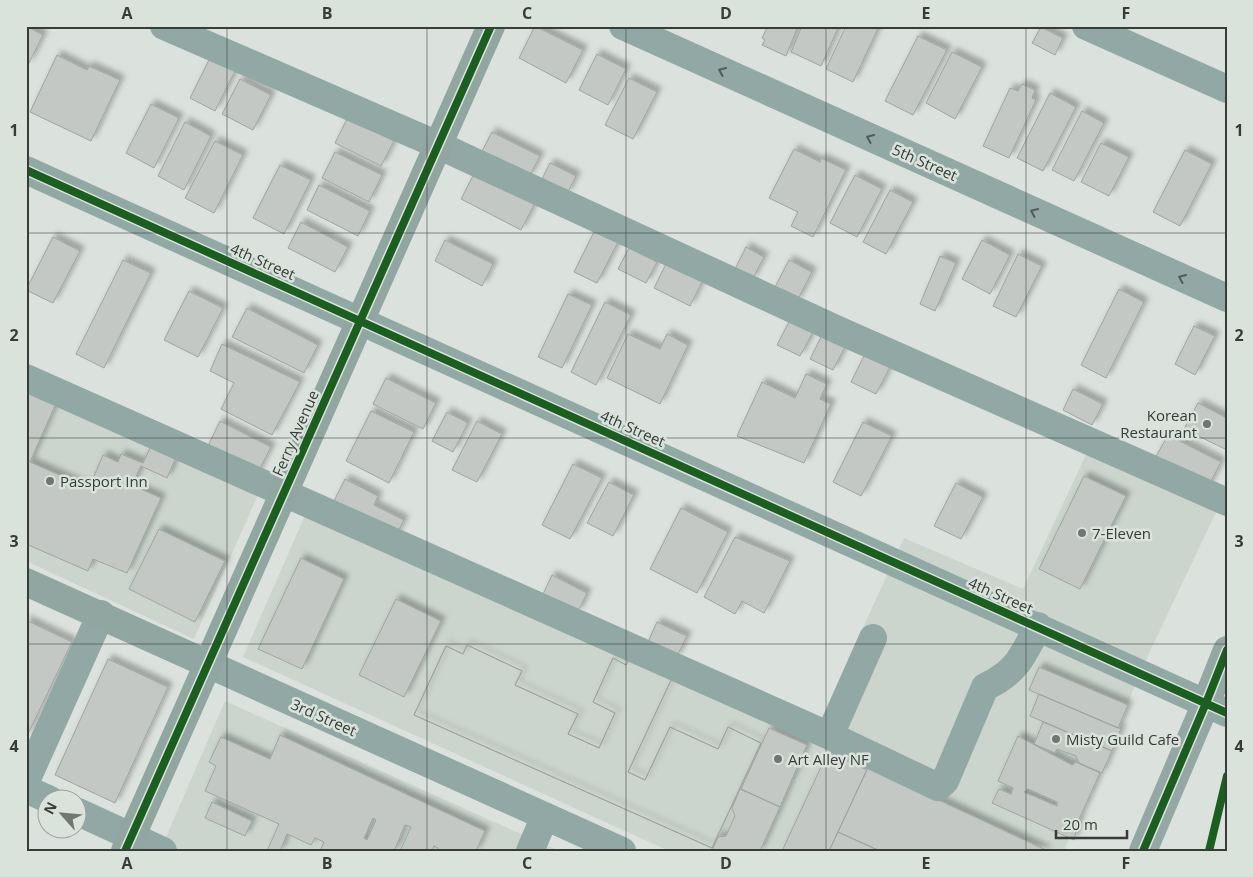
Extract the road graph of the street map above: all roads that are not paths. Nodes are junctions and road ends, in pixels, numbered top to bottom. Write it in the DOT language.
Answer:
graph roads {
  1 [pos="164,26"];
  2 [pos="491,26"];
  3 [pos="623,26"];
  4 [pos="1086,26"];
  5 [pos="1227,89"];
  6 [pos="438,145"];
  7 [pos="26,170"];
  8 [pos="1227,298"];
  9 [pos="361,320"];
  10 [pos="26,378"];
  11 [pos="283,494"];
  12 [pos="1227,502"];
  13 [pos="26,582"];
  14 [pos="101,614"];
  15 [pos="1038,626"];
  16 [pos="873,638"];
  17 [pos="1227,650"];
  18 [pos="208,664"];
  19 [pos="1217,708"];
  20 [pos="830,735"];
  21 [pos="26,781"];
  22 [pos="26,789"];
  23 [pos="38,794"];
  24 [pos="545,816"];
  25 [pos="88,818"];
  26 [pos="128,843"];
  27 [pos="163,851"];
  28 [pos="530,851"];
  29 [pos="622,851"];
  30 [pos="1143,851"];
  1 -- 6 [label="street"];
  2 -- 6 [label="main road, Ferry Avenue"];
  8 -- 3 [label="street, 5th Street, one-way"];
  4 -- 5 [label="street"];
  6 -- 9 [label="main road, Ferry Avenue"];
  6 -- 12 [label="street"];
  7 -- 9 [label="street, 4th Street"];
  9 -- 11 [label="main road, Ferry Avenue"];
  9 -- 15 [label="street, 4th Street"];
  10 -- 11 [label="street"];
  11 -- 18 [label="main road, Ferry Avenue"];
  11 -- 20 [label="street"];
  13 -- 14 [label="main road, 3rd Street"];
  14 -- 18 [label="main road, 3rd Street"];
  14 -- 21 [label="street"];
  15 -- 19 [label="street, 4th Street"];
  15 -- 20 [label="street"];
  16 -- 20 [label="street"];
  17 -- 19 [label="highway"];
  18 -- 24 [label="street, 3rd Street"];
  18 -- 26 [label="main road, Ferry Avenue"];
  19 -- 30 [label="highway"];
  22 -- 23 [label="street"];
  24 -- 28 [label="street"];
  24 -- 29 [label="street, 3rd Street"];
  25 -- 26 [label="street"];
  26 -- 27 [label="street"];
}
